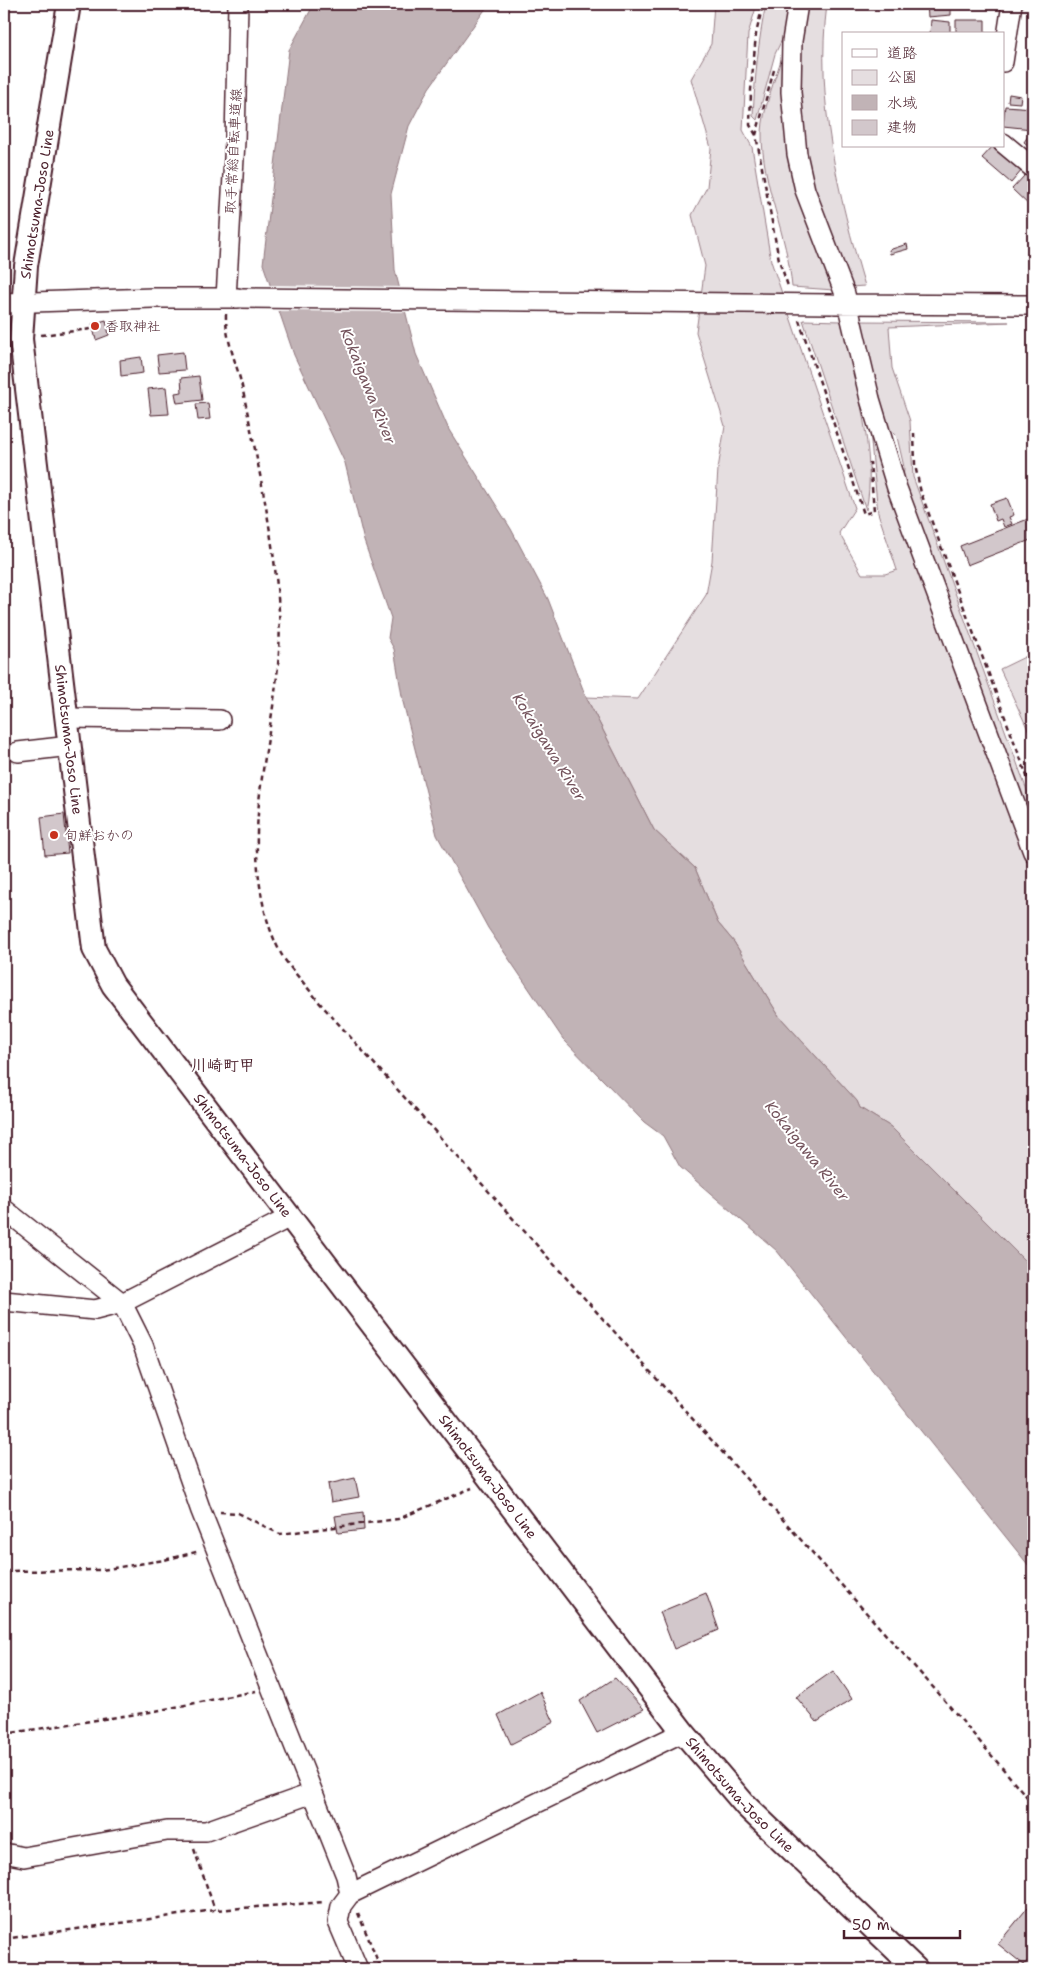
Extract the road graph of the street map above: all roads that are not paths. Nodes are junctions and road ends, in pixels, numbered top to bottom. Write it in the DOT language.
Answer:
graph roads {
  1 [pos="69,4"];
  2 [pos="238,4"];
  3 [pos="798,4"];
  4 [pos="1012,4"];
  5 [pos="1004,56"];
  6 [pos="1004,145"];
  7 [pos="1033,168"];
  8 [pos="234,298"];
  9 [pos="13,303"];
  10 [pos="839,304"];
  11 [pos="1033,305"];
  12 [pos="67,718"];
  13 [pos="220,720"];
  14 [pos="70,746"];
  15 [pos="18,752"];
  16 [pos="1033,852"];
  17 [pos="4,1209"];
  18 [pos="290,1217"];
  19 [pos="4,1302"];
  20 [pos="122,1303"];
  21 [pos="683,1732"];
  22 [pos="313,1793"];
  23 [pos="4,1853"];
  24 [pos="345,1900"];
  25 [pos="358,1969"];
  26 [pos="916,1969"];
  1 -- 9 [label="main road, Shimotsuma-Joso Line"];
  2 -- 8 [label="street, 取手常総自転車道線"];
  3 -- 10 [label="street"];
  4 -- 5 [label="street"];
  6 -- 7 [label="street"];
  8 -- 9 [label="street"];
  8 -- 10 [label="street, bridge"];
  9 -- 12 [label="main road, Shimotsuma-Joso Line"];
  10 -- 11 [label="street"];
  10 -- 16 [label="street"];
  12 -- 13 [label="street"];
  12 -- 14 [label="main road, Shimotsuma-Joso Line"];
  14 -- 15 [label="street"];
  14 -- 18 [label="main road, Shimotsuma-Joso Line"];
  17 -- 20 [label="street"];
  18 -- 20 [label="street"];
  18 -- 21 [label="main road, Shimotsuma-Joso Line"];
  19 -- 20 [label="street"];
  20 -- 22 [label="street"];
  21 -- 24 [label="street"];
  21 -- 26 [label="main road, Shimotsuma-Joso Line"];
  22 -- 23 [label="street"];
  22 -- 24 [label="street"];
  24 -- 25 [label="street"];
}
